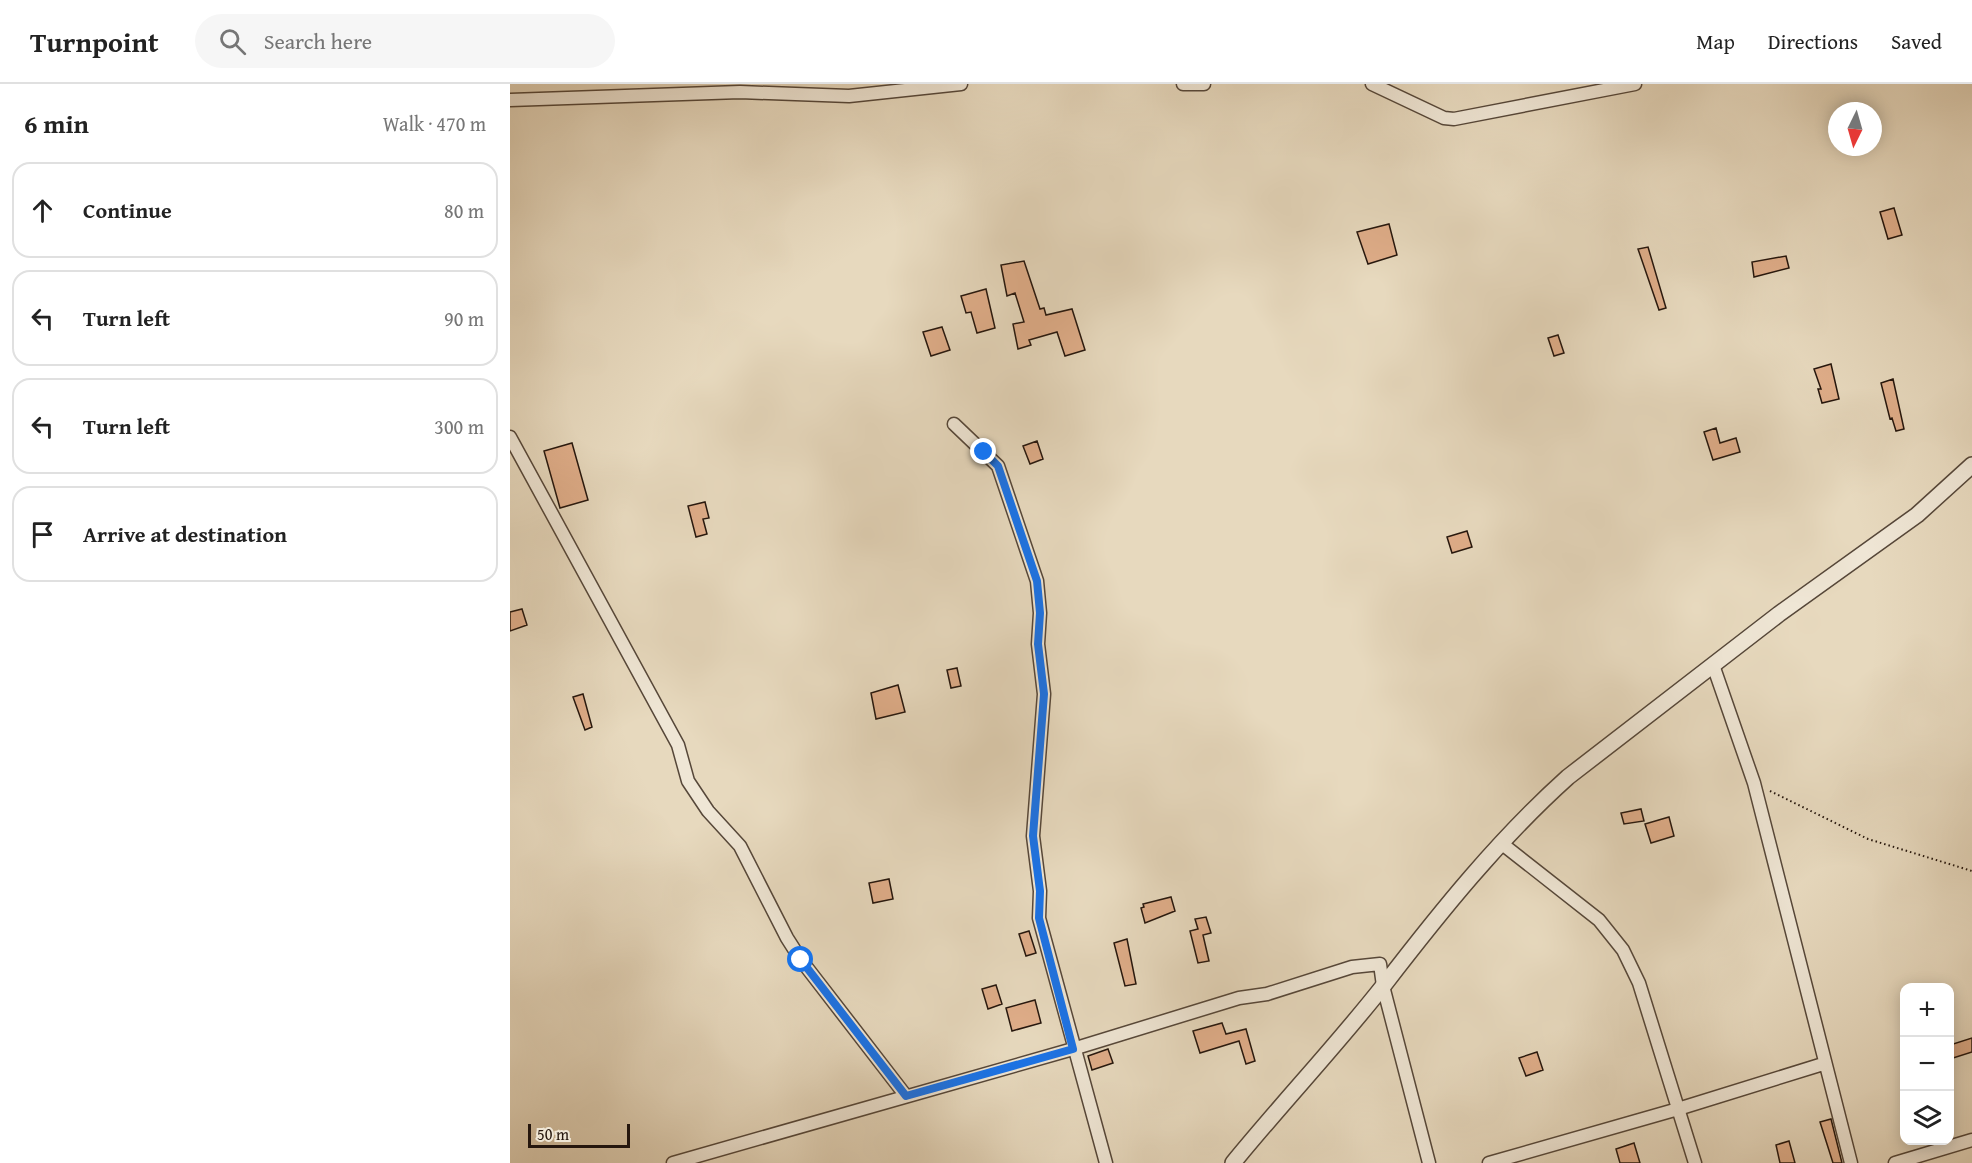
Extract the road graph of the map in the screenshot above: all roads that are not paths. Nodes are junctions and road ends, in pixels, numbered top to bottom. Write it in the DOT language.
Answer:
graph roads {
  1 [pos="961,84"];
  2 [pos="1183,84"];
  3 [pos="1204,84"];
  4 [pos="1372,84"];
  5 [pos="1635,84"];
  6 [pos="510,100"];
  7 [pos="954,424"];
  8 [pos="510,437"];
  9 [pos="1972,465"];
  10 [pos="1713,665"];
  11 [pos="1501,843"];
  12 [pos="1383,986"];
  13 [pos="1073,1049"];
  14 [pos="1824,1064"];
  15 [pos="906,1096"];
  16 [pos="1678,1109"];
  17 [pos="1972,1140"];
  18 [pos="673,1163"];
  19 [pos="1106,1163"];
  20 [pos="1233,1163"];
  21 [pos="1429,1163"];
  22 [pos="1489,1163"];
  23 [pos="1695,1163"];
  24 [pos="1851,1163"];
  25 [pos="1895,1163"];
  1 -- 6 [label="street"];
  2 -- 3 [label="street"];
  4 -- 5 [label="street"];
  7 -- 13 [label="street"];
  8 -- 15 [label="street"];
  9 -- 10 [label="street"];
  10 -- 11 [label="street"];
  10 -- 14 [label="street"];
  11 -- 12 [label="street"];
  11 -- 16 [label="street"];
  12 -- 13 [label="street"];
  12 -- 20 [label="street"];
  12 -- 21 [label="street"];
  13 -- 15 [label="street"];
  13 -- 19 [label="street"];
  14 -- 16 [label="street"];
  14 -- 24 [label="street"];
  15 -- 18 [label="street"];
  16 -- 22 [label="street"];
  16 -- 23 [label="street"];
  17 -- 25 [label="street"];
}
